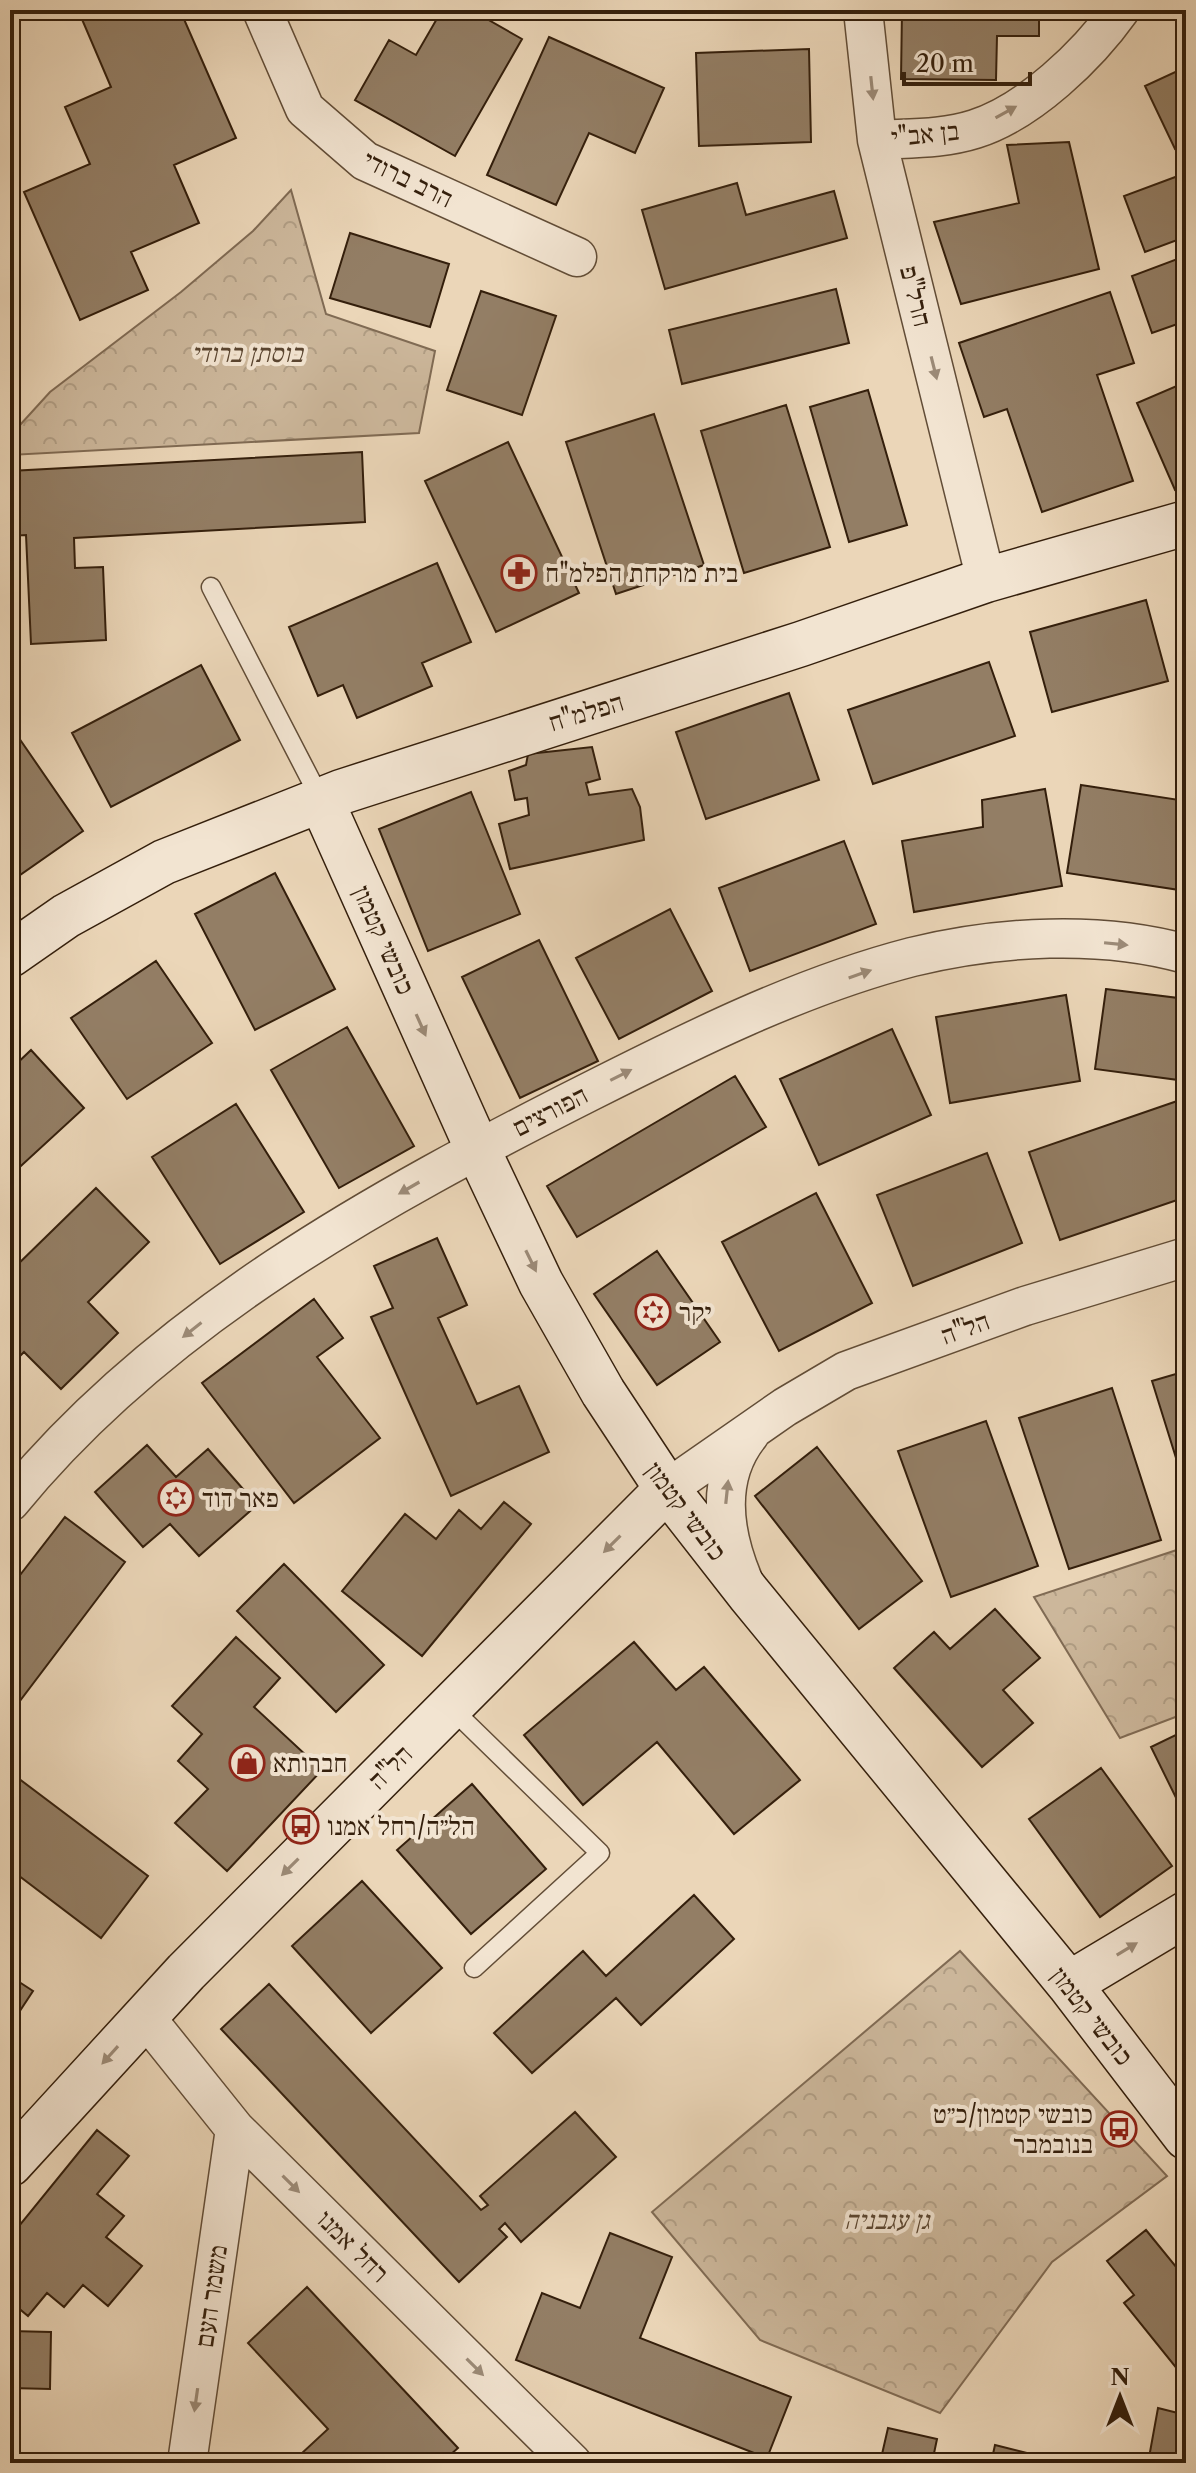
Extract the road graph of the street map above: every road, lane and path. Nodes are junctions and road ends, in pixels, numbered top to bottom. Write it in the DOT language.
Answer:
graph roads {
  1 [pos="262,10"];
  2 [pos="863,10"];
  3 [pos="1120,10"];
  4 [pos="877,140"];
  5 [pos="577,257"];
  6 [pos="1186,523"];
  7 [pos="986,580"];
  8 [pos="211,587"];
  9 [pos="321,800"];
  10 [pos="1186,954"];
  11 [pos="10,955"];
  12 [pos="477,1148"];
  13 [pos="1186,1257"];
  14 [pos="756,1425"];
  15 [pos="667,1489"];
  16 [pos="10,1502"];
  17 [pos="749,1594"];
  18 [pos="450,1707"];
  19 [pos="1186,1914"];
  20 [pos="474,1968"];
  21 [pos="1069,1984"];
  22 [pos="146,2018"];
  23 [pos="235,2129"];
  24 [pos="1186,2137"];
  25 [pos="10,2164"];
  26 [pos="187,2463"];
  27 [pos="572,2463"];
  1 -- 5 [label="street, הרב ברודי"];
  2 -- 4 [label="street, חרל\"פ, one-way"];
  4 -- 3 [label="street, בן אב\"י, one-way"];
  4 -- 7 [label="street, חרל\"פ, one-way"];
  6 -- 7 [label="street, הפלמ\"ח"];
  7 -- 9 [label="street, הפלמ\"ח"];
  8 -- 9 [label="lane"];
  9 -- 11 [label="street, הפלמ\"ח"];
  9 -- 12 [label="street, כובשי קטמון, one-way"];
  12 -- 10 [label="street, הפורצים, one-way"];
  12 -- 15 [label="street, כובשי קטמון, one-way"];
  12 -- 16 [label="street, הפורצים, one-way"];
  13 -- 14 [label="street, הל\"ה"];
  14 -- 15 [label="street, הל\"ה"];
  17 -- 14 [label="street, הל\"ה, one-way"];
  15 -- 17 [label="street, כובשי קטמון"];
  15 -- 18 [label="street, הל\"ה, one-way"];
  17 -- 21 [label="street, כובשי קטמון"];
  18 -- 20 [label="lane"];
  18 -- 22 [label="street, הל\"ה, one-way"];
  21 -- 19 [label="street, one-way"];
  21 -- 24 [label="street, כובשי קטמון"];
  22 -- 23 [label="street, רחל אמנו"];
  22 -- 25 [label="street, הל\"ה, one-way"];
  23 -- 26 [label="street, משמר העם, one-way"];
  23 -- 27 [label="street, רחל אמנו, one-way"];
}
